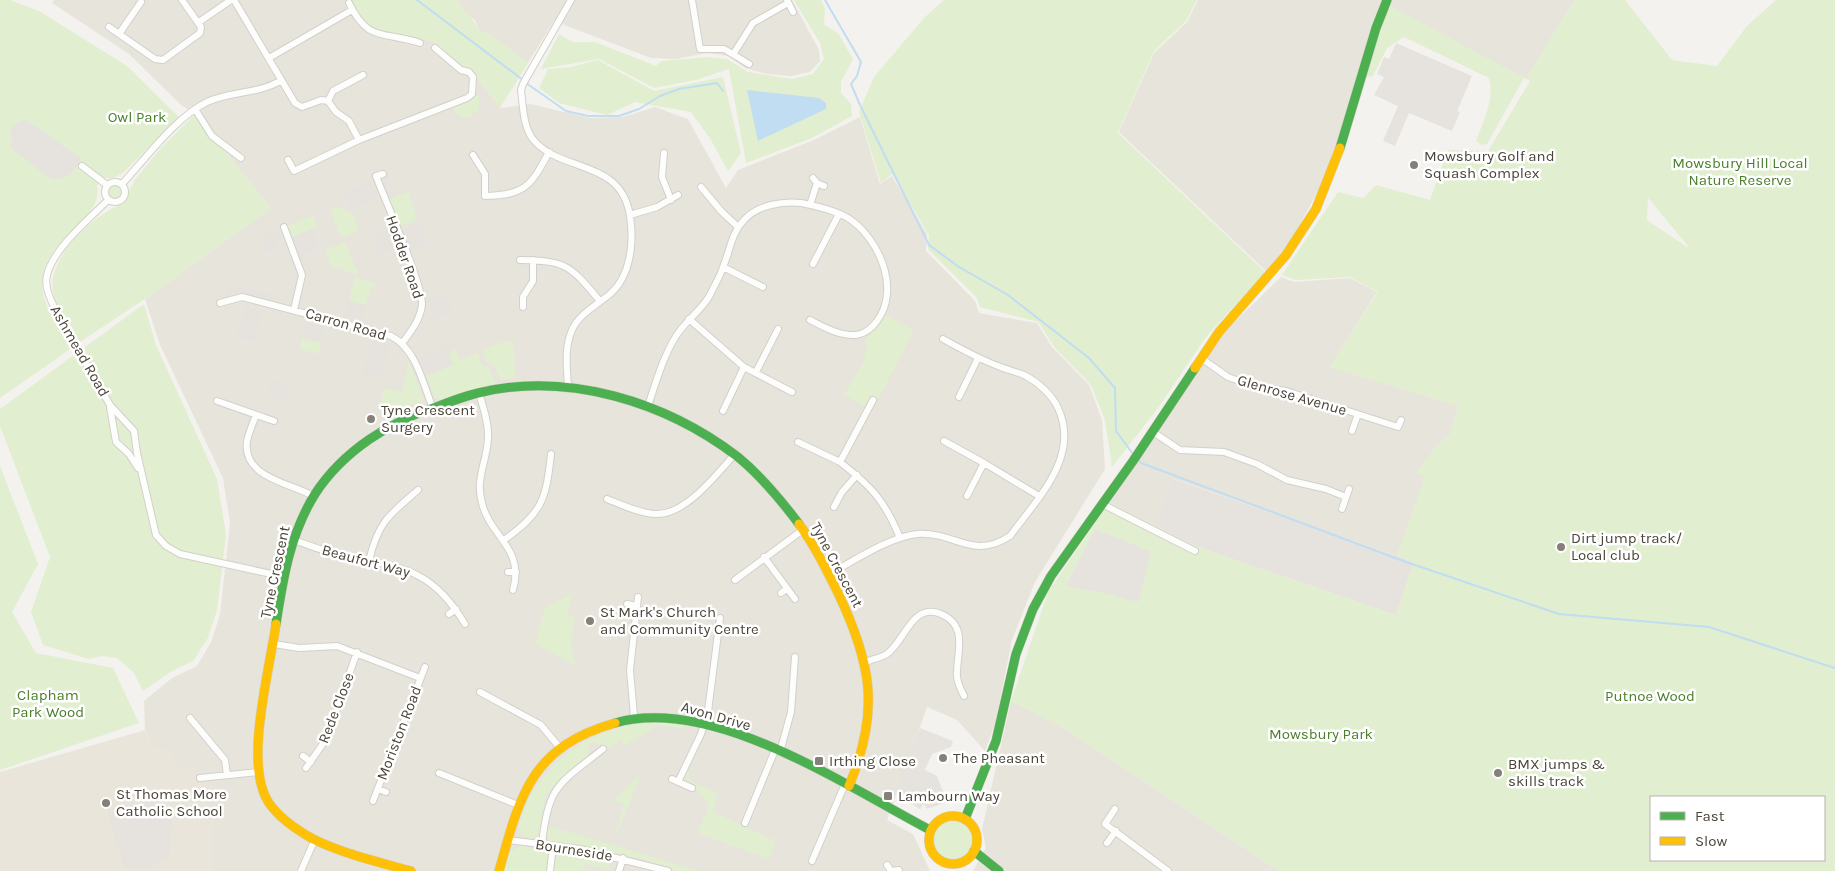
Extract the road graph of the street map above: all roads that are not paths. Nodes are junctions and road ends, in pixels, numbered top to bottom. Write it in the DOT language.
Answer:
graph roads {
  1 [pos="182,0"];
  2 [pos="232,0"];
  3 [pos="571,0"];
  4 [pos="692,0"];
  5 [pos="1387,0"];
  6 [pos="787,1"];
  7 [pos="141,2"];
  8 [pos="220,3"];
  9 [pos="793,12"];
  10 [pos="198,22"];
  11 [pos="109,27"];
  12 [pos="119,34"];
  13 [pos="420,43"];
  14 [pos="435,48"];
  15 [pos="734,53"];
  16 [pos="269,58"];
  17 [pos="749,64"];
  18 [pos="363,75"];
  19 [pos="280,81"];
  20 [pos="328,100"];
  21 [pos="195,110"];
  22 [pos="359,140"];
  23 [pos="549,152"];
  24 [pos="664,153"];
  25 [pos="473,155"];
  26 [pos="241,158"];
  27 [pos="288,160"];
  28 [pos="82,166"];
  29 [pos="383,174"];
  30 [pos="122,184"];
  31 [pos="107,185"];
  32 [pos="824,186"];
  33 [pos="701,187"];
  34 [pos="678,195"];
  35 [pos="108,200"];
  36 [pos="671,200"];
  37 [pos="810,205"];
  38 [pos="839,214"];
  39 [pos="630,215"];
  40 [pos="284,227"];
  41 [pos="738,227"];
  42 [pos="520,260"];
  43 [pos="533,260"];
  44 [pos="813,264"];
  45 [pos="723,267"];
  46 [pos="763,287"];
  47 [pos="600,301"];
  48 [pos="220,303"];
  49 [pos="522,307"];
  50 [pos="294,310"];
  51 [pos="689,320"];
  52 [pos="810,320"];
  53 [pos="778,329"];
  54 [pos="943,339"];
  55 [pos="403,342"];
  56 [pos="978,358"];
  57 [pos="1200,358"];
  58 [pos="744,367"];
  59 [pos="756,372"];
  60 [pos="568,386"];
  61 [pos="792,392"];
  62 [pos="479,393"];
  63 [pos="959,397"];
  64 [pos="874,400"];
  65 [pos="223,401"];
  66 [pos="110,405"];
  67 [pos="432,406"];
  68 [pos="648,406"];
  69 [pos="723,411"];
  70 [pos="1358,414"];
  71 [pos="256,415"];
  72 [pos="1401,420"];
  73 [pos="274,421"];
  74 [pos="1352,430"];
  75 [pos="1153,432"];
  76 [pos="944,441"];
  77 [pos="798,442"];
  78 [pos="551,454"];
  79 [pos="734,455"];
  80 [pos="840,462"];
  81 [pos="984,463"];
  82 [pos="142,473"];
  83 [pos="857,475"];
  84 [pos="1349,489"];
  85 [pos="418,490"];
  86 [pos="313,496"];
  87 [pos="967,496"];
  88 [pos="1039,496"];
  89 [pos="1346,497"];
  90 [pos="606,499"];
  91 [pos="1102,504"];
  92 [pos="834,507"];
  93 [pos="1342,509"];
  94 [pos="804,529"];
  95 [pos="900,538"];
  96 [pos="294,540"];
  97 [pos="504,540"];
  98 [pos="1195,551"];
  99 [pos="764,557"];
  100 [pos="369,561"];
  101 [pos="508,572"];
  102 [pos="516,572"];
  103 [pos="829,574"];
  104 [pos="285,578"];
  105 [pos="736,580"];
  106 [pos="788,589"];
  107 [pos="513,590"];
  108 [pos="781,594"];
  109 [pos="638,597"];
  110 [pos="795,599"];
  111 [pos="627,604"];
  112 [pos="637,606"];
  113 [pos="456,609"];
  114 [pos="449,614"];
  115 [pos="720,618"];
  116 [pos="465,624"];
  117 [pos="274,644"];
  118 [pos="357,652"];
  119 [pos="795,657"];
  120 [pos="866,662"];
  121 [pos="425,667"];
  122 [pos="420,678"];
  123 [pos="480,692"];
  124 [pos="964,696"];
  125 [pos="634,716"];
  126 [pos="190,718"];
  127 [pos="704,724"];
  128 [pos="560,748"];
  129 [pos="603,749"];
  130 [pos="778,751"];
  131 [pos="303,756"];
  132 [pos="311,762"];
  133 [pos="306,768"];
  134 [pos="259,772"];
  135 [pos="439,773"];
  136 [pos="227,775"];
  137 [pos="200,778"];
  138 [pos="672,779"];
  139 [pos="678,782"];
  140 [pos="847,785"];
  141 [pos="378,788"];
  142 [pos="692,788"];
  143 [pos="386,792"];
  144 [pos="373,801"];
  145 [pos="518,805"];
  146 [pos="1115,809"];
  147 [pos="965,819"];
  148 [pos="745,823"];
  149 [pos="930,830"];
  150 [pos="1116,831"];
  151 [pos="315,839"];
  152 [pos="508,840"];
  153 [pos="1107,843"];
  154 [pos="542,844"];
  155 [pos="553,846"];
  156 [pos="974,851"];
  157 [pos="622,858"];
  158 [pos="812,861"];
  159 [pos="887,865"];
  160 [pos="943,866"];
  161 [pos="899,870"];
  162 [pos="301,871"];
  163 [pos="411,871"];
  164 [pos="499,871"];
  165 [pos="550,871"];
  166 [pos="619,871"];
  167 [pos="668,871"];
  168 [pos="999,871"];
  169 [pos="1168,871"];
  1 -- 10 [label="street"];
  2 -- 8 [label="street"];
  2 -- 16 [label="street"];
  3 -- 23 [label="street"];
  4 -- 15 [label="street"];
  5 -- 57 [label="street"];
  6 -- 9 [label="street"];
  6 -- 15 [label="street"];
  7 -- 12 [label="street"];
  8 -- 10 [label="street"];
  10 -- 12 [label="street"];
  11 -- 12 [label="street"];
  13 -- 16 [label="street"];
  14 -- 22 [label="street"];
  15 -- 17 [label="street"];
  16 -- 19 [label="street"];
  18 -- 20 [label="street"];
  19 -- 20 [label="street"];
  19 -- 21 [label="street, Ashmead Road"];
  20 -- 22 [label="street"];
  21 -- 26 [label="street"];
  21 -- 30 [label="street, Ashmead Road"];
  22 -- 27 [label="street"];
  23 -- 25 [label="street"];
  23 -- 39 [label="street"];
  24 -- 36 [label="street"];
  28 -- 31 [label="street"];
  29 -- 55 [label="street, Hodder Road"];
  30 -- 31 [label="street"];
  30 -- 35 [label="street, Ashmead Road"];
  31 -- 35 [label="street"];
  32 -- 37 [label="street"];
  33 -- 41 [label="street"];
  34 -- 36 [label="street"];
  35 -- 66 [label="street, Ashmead Road"];
  36 -- 39 [label="street"];
  37 -- 38 [label="street"];
  37 -- 41 [label="street"];
  38 -- 44 [label="street"];
  38 -- 52 [label="street"];
  39 -- 47 [label="street"];
  40 -- 50 [label="street"];
  41 -- 45 [label="street"];
  42 -- 43 [label="street"];
  43 -- 47 [label="street"];
  43 -- 49 [label="street"];
  45 -- 46 [label="street"];
  45 -- 51 [label="street"];
  47 -- 60 [label="street"];
  48 -- 50 [label="street, Carron Road"];
  50 -- 55 [label="street, Carron Road"];
  51 -- 58 [label="street"];
  51 -- 68 [label="street"];
  53 -- 59 [label="street"];
  54 -- 56 [label="street"];
  55 -- 67 [label="street, Carron Road"];
  56 -- 63 [label="street"];
  56 -- 88 [label="street"];
  57 -- 70 [label="street, Glenrose Avenue"];
  57 -- 75 [label="street"];
  58 -- 59 [label="street"];
  58 -- 69 [label="street"];
  59 -- 61 [label="street"];
  60 -- 62 [label="street, Tyne Crescent"];
  60 -- 68 [label="street, Tyne Crescent"];
  62 -- 67 [label="street, Tyne Crescent"];
  62 -- 97 [label="street"];
  64 -- 80 [label="street"];
  65 -- 71 [label="street"];
  66 -- 82 [label="street, Ashmead Road"];
  66 -- 82 [label="street, Ashmead Road"];
  67 -- 86 [label="street, Tyne Crescent"];
  68 -- 79 [label="street, Tyne Crescent"];
  70 -- 72 [label="street, Glenrose Avenue"];
  70 -- 74 [label="street, Glenrose Avenue"];
  71 -- 73 [label="street"];
  71 -- 86 [label="street"];
  75 -- 89 [label="street"];
  75 -- 91 [label="street"];
  76 -- 81 [label="street"];
  77 -- 80 [label="street"];
  78 -- 97 [label="street"];
  79 -- 90 [label="street"];
  79 -- 94 [label="street, Tyne Crescent"];
  80 -- 83 [label="street"];
  81 -- 87 [label="street"];
  81 -- 88 [label="street"];
  82 -- 104 [label="street, Ashmead Road"];
  83 -- 92 [label="street"];
  83 -- 95 [label="street"];
  84 -- 89 [label="street"];
  85 -- 100 [label="street"];
  86 -- 96 [label="street, Tyne Crescent"];
  88 -- 95 [label="street"];
  89 -- 93 [label="street"];
  91 -- 98 [label="street"];
  91 -- 147 [label="street"];
  94 -- 99 [label="street"];
  94 -- 103 [label="street, Tyne Crescent"];
  95 -- 103 [label="street"];
  96 -- 100 [label="street, Beaufort Way"];
  96 -- 104 [label="street, Tyne Crescent"];
  97 -- 102 [label="street"];
  99 -- 105 [label="street"];
  99 -- 106 [label="street"];
  100 -- 113 [label="street, Beaufort Way"];
  101 -- 102 [label="street"];
  102 -- 107 [label="street"];
  103 -- 120 [label="street, Tyne Crescent"];
  104 -- 117 [label="street, Tyne Crescent"];
  106 -- 108 [label="street"];
  106 -- 110 [label="street"];
  109 -- 112 [label="street"];
  111 -- 112 [label="street"];
  112 -- 125 [label="street"];
  113 -- 114 [label="street"];
  113 -- 116 [label="street, Beaufort Way"];
  115 -- 127 [label="street"];
  117 -- 118 [label="street, Moriston Road"];
  117 -- 134 [label="street, Tyne Crescent"];
  118 -- 122 [label="street, Moriston Road"];
  118 -- 132 [label="street, Rede Close"];
  119 -- 130 [label="street"];
  120 -- 124 [label="street"];
  120 -- 140 [label="street, Tyne Crescent"];
  121 -- 122 [label="street, Moriston Road"];
  122 -- 141 [label="street, Moriston Road"];
  123 -- 128 [label="street"];
  125 -- 127 [label="street, Avon Drive"];
  125 -- 128 [label="street, Avon Drive"];
  126 -- 136 [label="street"];
  127 -- 130 [label="street, Avon Drive"];
  127 -- 139 [label="street"];
  128 -- 145 [label="street, Avon Drive"];
  129 -- 154 [label="street"];
  130 -- 140 [label="street, Avon Drive"];
  130 -- 148 [label="street"];
  131 -- 132 [label="street, Rede Close"];
  132 -- 133 [label="street, Rede Close"];
  134 -- 136 [label="street"];
  134 -- 151 [label="street, Tyne Crescent"];
  135 -- 145 [label="street"];
  136 -- 137 [label="street"];
  138 -- 139 [label="street"];
  139 -- 142 [label="street"];
  140 -- 149 [label="street, Avon Drive"];
  140 -- 158 [label="street"];
  141 -- 143 [label="street, Moriston Road"];
  141 -- 144 [label="street, Moriston Road"];
  145 -- 152 [label="street, Avon Drive"];
  146 -- 150 [label="street"];
  147 -- 149 [label="street"];
  147 -- 156 [label="street"];
  149 -- 160 [label="street"];
  150 -- 153 [label="street"];
  150 -- 169 [label="street"];
  151 -- 162 [label="street"];
  151 -- 163 [label="street, Tyne Crescent"];
  152 -- 154 [label="street, Bourneside"];
  152 -- 164 [label="street, Avon Drive"];
  154 -- 155 [label="street, Bourneside"];
  155 -- 157 [label="street, Bourneside"];
  155 -- 165 [label="street"];
  156 -- 160 [label="street"];
  156 -- 168 [label="street"];
  157 -- 166 [label="street"];
  157 -- 167 [label="street, Bourneside"];
  159 -- 161 [label="street"];
}
